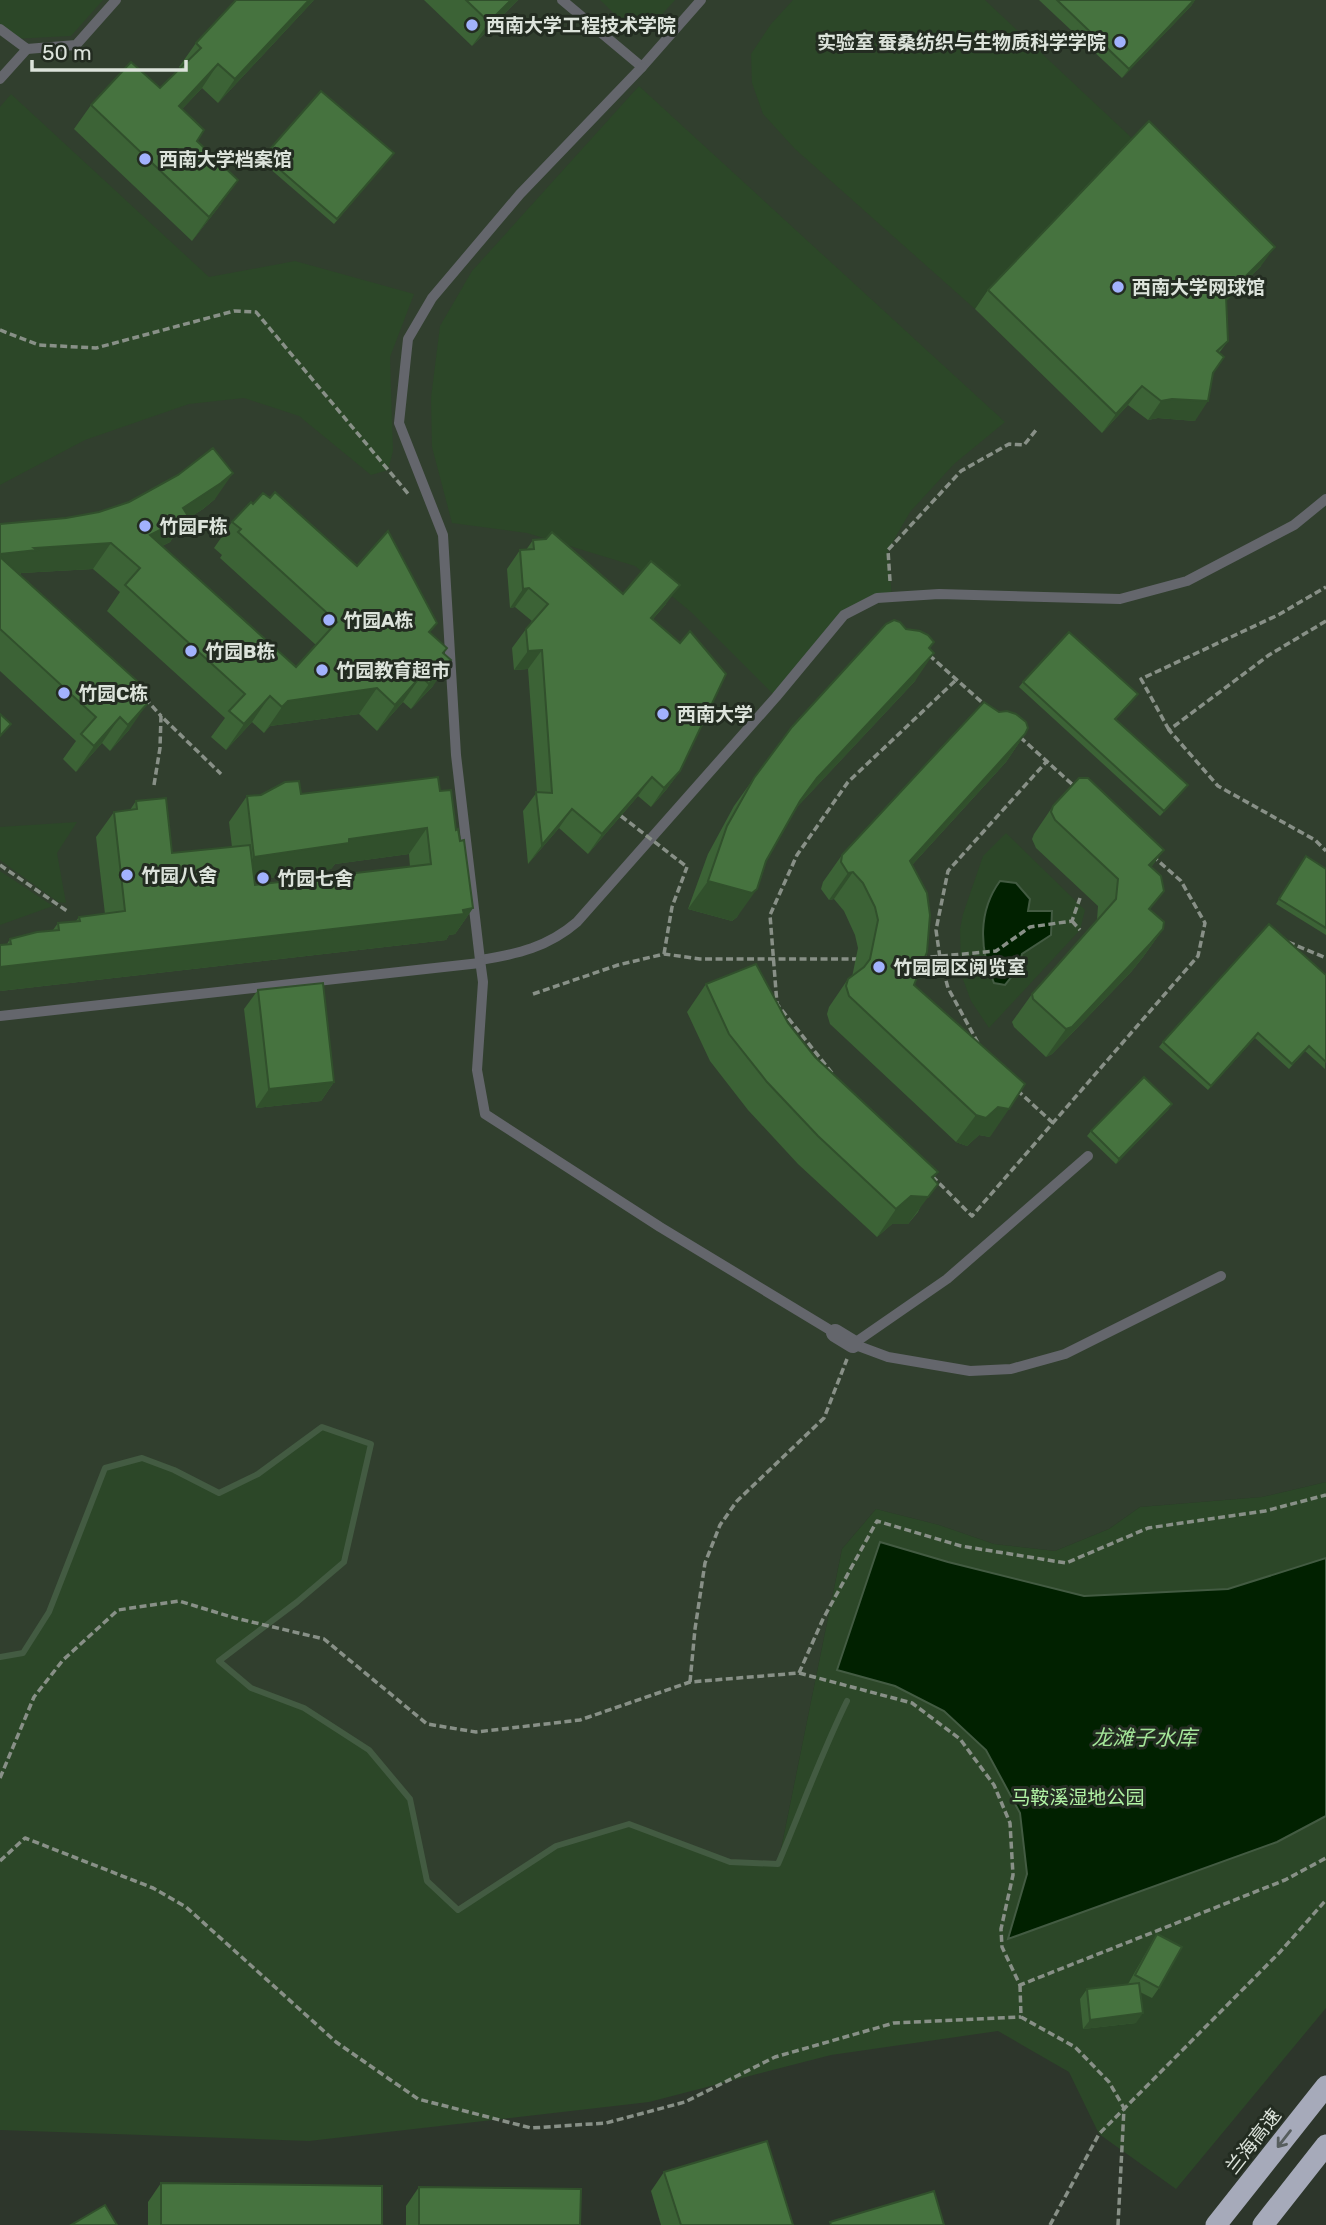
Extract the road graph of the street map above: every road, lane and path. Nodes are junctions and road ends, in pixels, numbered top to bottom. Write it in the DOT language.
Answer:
graph roads {
  1 [pos="116,0"];
  2 [pos="562,0"];
  3 [pos="701,0"];
  4 [pos="0,29"];
  5 [pos="27,49"];
  6 [pos="642,67"];
  7 [pos="0,79"];
  8 [pos="0,330"];
  9 [pos="1036,430"];
  10 [pos="412,498"];
  11 [pos="1326,499"];
  12 [pos="1326,587"];
  13 [pos="891,597"];
  14 [pos="1326,621"];
  15 [pos="927,654"];
  16 [pos="956,680"];
  17 [pos="145,698"];
  18 [pos="986,707"];
  19 [pos="162,716"];
  20 [pos="1169,730"];
  21 [pos="1017,734"];
  22 [pos="1047,761"];
  23 [pos="221,774"];
  24 [pos="154,785"];
  25 [pos="1078,789"];
  26 [pos="621,816"];
  27 [pos="1326,851"];
  28 [pos="1150,854"];
  29 [pos="0,864"];
  30 [pos="1080,898"];
  31 [pos="67,911"];
  32 [pos="1072,921"];
  33 [pos="1080,930"];
  34 [pos="1276,937"];
  35 [pos="664,954"];
  36 [pos="915,958"];
  37 [pos="940,958"];
  38 [pos="1326,958"];
  39 [pos="863,959"];
  40 [pos="772,960"];
  41 [pos="480,962"];
  42 [pos="533,995"];
  43 [pos="0,1016"];
  44 [pos="982,1051"];
  45 [pos="838,1080"];
  46 [pos="1008,1082"];
  47 [pos="1053,1124"];
  48 [pos="1088,1156"];
  49 [pos="924,1168"];
  50 [pos="1221,1276"];
  51 [pos="835,1333"];
  52 [pos="853,1344"];
  53 [pos="1326,1495"];
  54 [pos="799,1673"];
  55 [pos="691,1682"];
  56 [pos="0,1779"];
  57 [pos="1326,1858"];
  58 [pos="0,1861"];
  59 [pos="1326,1900"];
  60 [pos="1020,1985"];
  61 [pos="1021,2017"];
  62 [pos="1326,2085"];
  63 [pos="1124,2108"];
  64 [pos="1326,2145"];
  65 [pos="1050,2225"];
  66 [pos="1118,2225"];
  67 [pos="1216,2225"];
  68 [pos="1263,2225"];
  1 -- 5 [label="lane"];
  2 -- 6 [label="lane"];
  3 -- 6 [label="lane"];
  4 -- 5 [label="lane"];
  5 -- 7 [label="lane"];
  6 -- 41 [label="lane"];
  8 -- 10 [label="path"];
  9 -- 13 [label="path"];
  11 -- 13 [label="lane"];
  12 -- 20 [label="path"];
  13 -- 41 [label="lane"];
  14 -- 20 [label="path"];
  15 -- 16 [label="path"];
  16 -- 18 [label="path"];
  16 -- 40 [label="path"];
  17 -- 19 [label="path"];
  19 -- 23 [label="path"];
  19 -- 24 [label="path"];
  20 -- 27 [label="path"];
  21 -- 22 [label="path"];
  22 -- 25 [label="path"];
  22 -- 37 [label="path"];
  26 -- 35 [label="path, bridge"];
  28 -- 47 [label="path"];
  29 -- 31 [label="path"];
  30 -- 32 [label="path"];
  32 -- 33 [label="path"];
  32 -- 37 [label="path"];
  34 -- 38 [label="path"];
  35 -- 40 [label="path"];
  35 -- 42 [label="path"];
  36 -- 37 [label="path"];
  37 -- 44 [label="path"];
  39 -- 40 [label="path"];
  40 -- 45 [label="path"];
  41 -- 43 [label="lane"];
  41 -- 51 [label="lane"];
  46 -- 47 [label="path"];
  47 -- 49 [label="path"];
  48 -- 52 [label="lane"];
  50 -- 52 [label="lane"];
  51 -- 52 [label="street"];
  52 -- 55 [label="path"];
  53 -- 54 [label="path"];
  54 -- 55 [label="path"];
  54 -- 60 [label="path"];
  55 -- 56 [label="path"];
  57 -- 60 [label="path"];
  58 -- 61 [label="path"];
  59 -- 63 [label="path"];
  60 -- 61 [label="path"];
  61 -- 63 [label="path"];
  62 -- 67 [label="highway, 兰海高速, one-way"];
  63 -- 65 [label="path"];
  63 -- 66 [label="path"];
  64 -- 68 [label="highway"];
}
